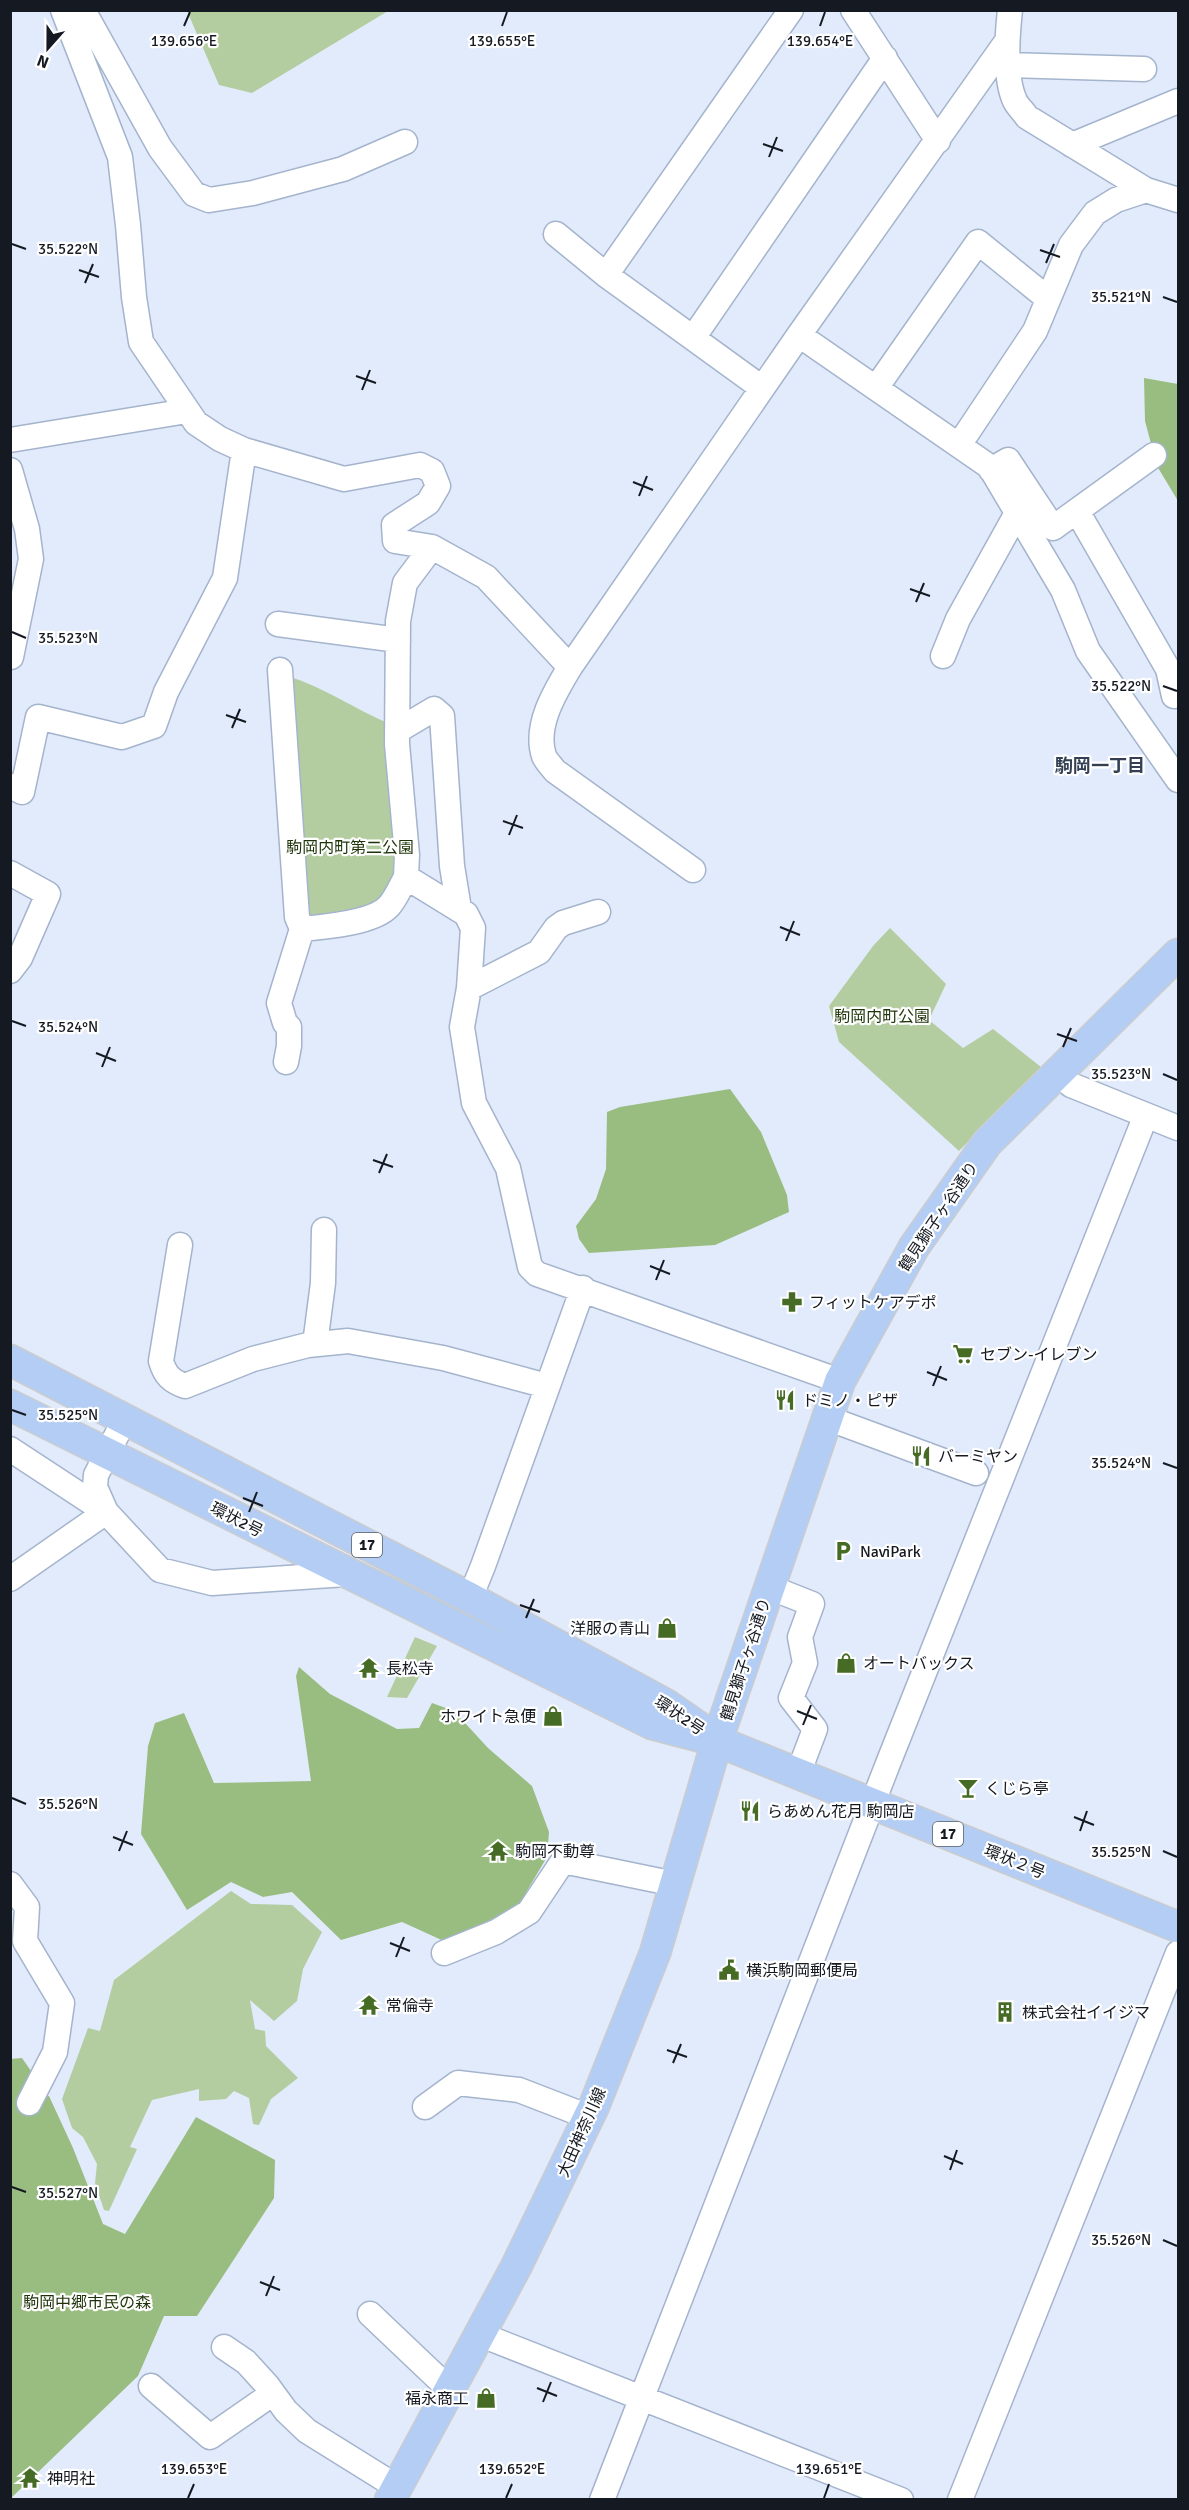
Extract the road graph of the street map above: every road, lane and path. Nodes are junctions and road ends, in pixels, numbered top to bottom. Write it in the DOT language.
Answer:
graph roads {
  1 [pos="63,10"];
  2 [pos="83,10"];
  3 [pos="791,10"];
  4 [pos="853,10"];
  5 [pos="1010,10"];
  6 [pos="1008,53"];
  7 [pos="885,58"];
  8 [pos="1144,69"];
  9 [pos="1179,101"];
  10 [pos="938,141"];
  11 [pos="405,142"];
  12 [pos="1072,145"];
  13 [pos="1146,190"];
  14 [pos="1179,200"];
  15 [pos="556,234"];
  16 [pos="606,275"];
  17 [pos="1047,298"];
  18 [pos="799,335"];
  19 [pos="693,338"];
  20 [pos="762,388"];
  21 [pos="876,388"];
  22 [pos="188,411"];
  23 [pos="10,440"];
  24 [pos="959,445"];
  25 [pos="244,450"];
  26 [pos="1154,454"];
  27 [pos="10,470"];
  28 [pos="991,470"];
  29 [pos="1077,511"];
  30 [pos="1017,513"];
  31 [pos="432,547"];
  32 [pos="278,624"];
  33 [pos="398,640"];
  34 [pos="943,656"];
  35 [pos="11,657"];
  36 [pos="570,667"];
  37 [pos="280,670"];
  38 [pos="1179,694"];
  39 [pos="397,731"];
  40 [pos="1179,780"];
  41 [pos="10,786"];
  42 [pos="693,870"];
  43 [pos="10,873"];
  44 [pos="406,877"];
  45 [pos="459,909"];
  46 [pos="598,912"];
  47 [pos="302,929"];
  48 [pos="1179,954"];
  49 [pos="10,971"];
  50 [pos="469,988"];
  51 [pos="286,1062"];
  52 [pos="1057,1072"];
  53 [pos="1146,1114"];
  54 [pos="1179,1128"];
  55 [pos="324,1230"];
  56 [pos="180,1245"];
  57 [pos="583,1288"];
  58 [pos="315,1344"];
  59 [pos="10,1360"];
  60 [pos="840,1381"];
  61 [pos="547,1386"];
  62 [pos="10,1405"];
  63 [pos="826,1418"];
  64 [pos="125,1419"];
  65 [pos="10,1449"];
  66 [pos="108,1453"];
  67 [pos="976,1473"];
  68 [pos="106,1512"];
  69 [pos="346,1574"];
  70 [pos="10,1579"];
  71 [pos="769,1587"];
  72 [pos="470,1598"];
  73 [pos="717,1741"];
  74 [pos="798,1774"];
  75 [pos="872,1804"];
  76 [pos="10,1884"];
  77 [pos="675,1884"];
  78 [pos="1179,1927"];
  79 [pos="444,1953"];
  80 [pos="1179,1953"];
  81 [pos="29,2103"];
  82 [pos="425,2107"];
  83 [pos="589,2117"];
  84 [pos="370,2314"];
  85 [pos="479,2334"];
  86 [pos="224,2348"];
  87 [pos="151,2386"];
  88 [pos="450,2390"];
  89 [pos="272,2394"];
  90 [pos="641,2398"];
  91 [pos="393,2493"];
  92 [pos="602,2499"];
  93 [pos="901,2499"];
  94 [pos="960,2499"];
  1 -- 22 [label="street"];
  2 -- 11 [label="street"];
  3 -- 16 [label="street"];
  4 -- 7 [label="street"];
  5 -- 6 [label="street"];
  6 -- 8 [label="street"];
  6 -- 10 [label="street"];
  6 -- 12 [label="street"];
  7 -- 10 [label="street"];
  7 -- 19 [label="street"];
  9 -- 12 [label="street"];
  10 -- 18 [label="street"];
  12 -- 13 [label="street"];
  13 -- 14 [label="street"];
  13 -- 17 [label="street"];
  15 -- 16 [label="street"];
  16 -- 19 [label="street"];
  17 -- 21 [label="street"];
  17 -- 24 [label="street"];
  18 -- 20 [label="street"];
  18 -- 21 [label="street"];
  19 -- 20 [label="street"];
  20 -- 36 [label="street"];
  21 -- 24 [label="street"];
  22 -- 23 [label="street"];
  22 -- 25 [label="street"];
  24 -- 28 [label="street"];
  25 -- 31 [label="street"];
  25 -- 41 [label="street"];
  26 -- 29 [label="street"];
  27 -- 35 [label="street"];
  28 -- 29 [label="street"];
  28 -- 30 [label="street"];
  29 -- 38 [label="street"];
  30 -- 34 [label="street"];
  30 -- 40 [label="street"];
  31 -- 33 [label="street"];
  31 -- 36 [label="street"];
  32 -- 33 [label="street"];
  33 -- 39 [label="street"];
  36 -- 42 [label="street"];
  37 -- 47 [label="street"];
  39 -- 44 [label="street"];
  39 -- 45 [label="street"];
  43 -- 49 [label="street"];
  44 -- 45 [label="street"];
  44 -- 47 [label="street"];
  45 -- 50 [label="street"];
  46 -- 50 [label="street"];
  47 -- 51 [label="street"];
  48 -- 52 [label="main road, 鶴見獅子ヶ谷通り"];
  50 -- 57 [label="street"];
  52 -- 53 [label="street"];
  52 -- 60 [label="main road, 鶴見獅子ヶ谷通り"];
  53 -- 54 [label="street"];
  53 -- 75 [label="street"];
  55 -- 58 [label="street"];
  56 -- 58 [label="street"];
  57 -- 60 [label="street"];
  57 -- 61 [label="street"];
  58 -- 61 [label="street"];
  59 -- 64 [label="main road, 環状2号 / 17"];
  60 -- 63 [label="main road, 鶴見獅子ヶ谷通り"];
  61 -- 72 [label="street"];
  62 -- 66 [label="main road, 環状2号 / 17"];
  63 -- 67 [label="street"];
  63 -- 71 [label="main road, 鶴見獅子ヶ谷通り"];
  64 -- 66 [label="street"];
  64 -- 72 [label="main road, 環状2号 / 17"];
  65 -- 68 [label="street"];
  66 -- 68 [label="street"];
  66 -- 69 [label="main road, 環状2号 / 17"];
  68 -- 69 [label="street"];
  68 -- 70 [label="street"];
  69 -- 73 [label="main road, 環状2号 / 17"];
  71 -- 73 [label="main road, 鶴見獅子ヶ谷通り"];
  71 -- 74 [label="street"];
  72 -- 73 [label="main road, 環状2号 / 17"];
  73 -- 74 [label="main road, 環状２号 / 17"];
  73 -- 77 [label="main road, 大田神奈川線"];
  74 -- 75 [label="main road, 環状２号 / 17"];
  75 -- 78 [label="main road, 環状２号 / 17"];
  75 -- 90 [label="street"];
  76 -- 81 [label="street"];
  77 -- 79 [label="street"];
  77 -- 83 [label="main road, 大田神奈川線"];
  80 -- 94 [label="street"];
  82 -- 83 [label="street"];
  83 -- 85 [label="main road, 大田神奈川線"];
  84 -- 88 [label="street"];
  85 -- 88 [label="main road, 大田神奈川線"];
  85 -- 90 [label="street"];
  86 -- 89 [label="street"];
  87 -- 89 [label="street"];
  88 -- 91 [label="main road, 大田神奈川線"];
  89 -- 91 [label="street"];
  90 -- 92 [label="street"];
  90 -- 93 [label="street"];
}
